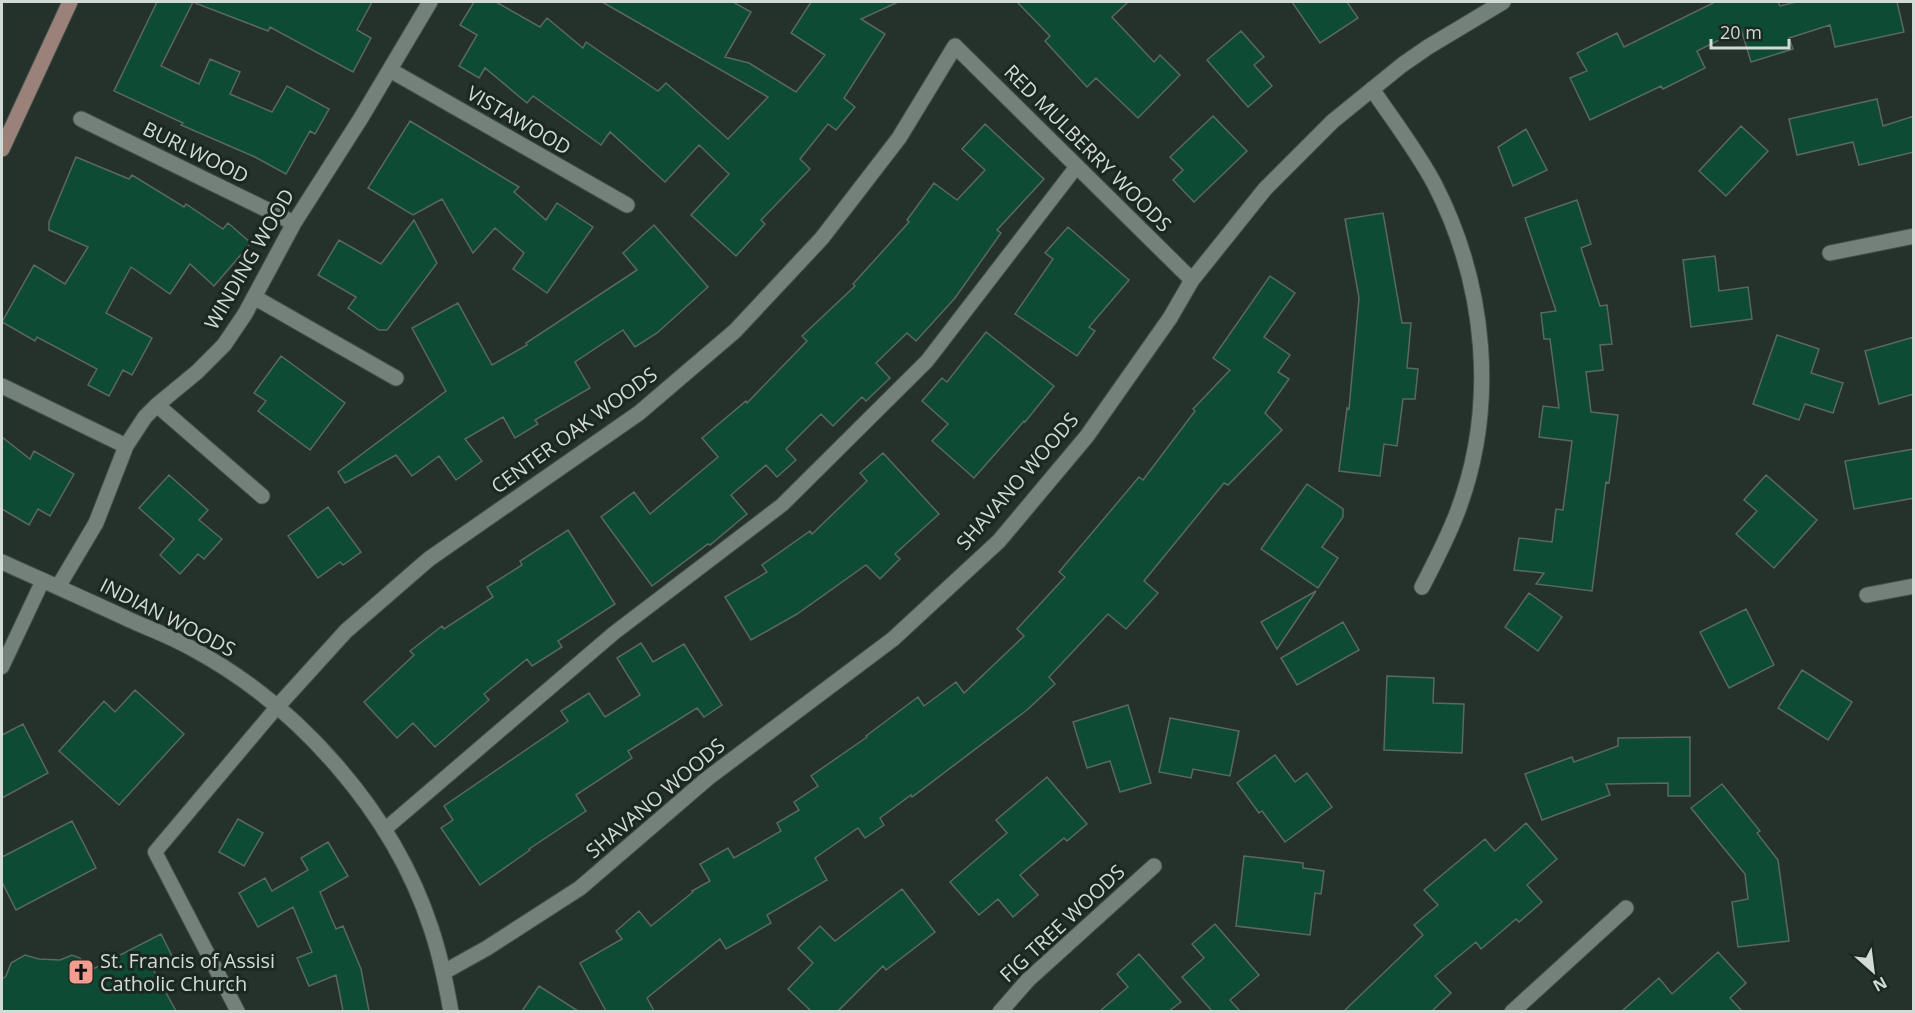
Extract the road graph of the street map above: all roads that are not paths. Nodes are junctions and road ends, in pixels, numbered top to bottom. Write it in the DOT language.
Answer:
graph roads {
  1 [pos="70,2"];
  2 [pos="430,2"];
  3 [pos="1503,2"];
  4 [pos="955,46"];
  5 [pos="390,70"];
  6 [pos="1372,89"];
  7 [pos="81,119"];
  8 [pos="3,141"];
  9 [pos="1077,166"];
  10 [pos="627,205"];
  11 [pos="294,223"];
  12 [pos="1914,236"];
  13 [pos="1830,253"];
  14 [pos="1192,280"];
  15 [pos="254,297"];
  16 [pos="396,378"];
  17 [pos="2,387"];
  18 [pos="157,405"];
  19 [pos="126,446"];
  20 [pos="262,496"];
  21 [pos="2,562"];
  22 [pos="43,580"];
  23 [pos="1914,586"];
  24 [pos="58,587"];
  25 [pos="1422,587"];
  26 [pos="1868,596"];
  27 [pos="2,667"];
  28 [pos="277,706"];
  29 [pos="384,830"];
  30 [pos="1154,866"];
  31 [pos="1626,908"];
  32 [pos="444,972"];
  33 [pos="238,1011"];
  34 [pos="451,1011"];
  35 [pos="1000,1011"];
  36 [pos="1512,1011"];
  1 -- 8 [label="main road"];
  2 -- 5 [label="street, WINDING WOOD"];
  3 -- 6 [label="street, SHAVANO WOODS"];
  4 -- 9 [label="street, RED MULBERRY WOODS"];
  4 -- 28 [label="street, CENTER OAK WOODS"];
  5 -- 10 [label="street, VISTAWOOD"];
  5 -- 11 [label="street, WINDING WOOD"];
  6 -- 14 [label="street, SHAVANO WOODS"];
  6 -- 25 [label="street"];
  7 -- 11 [label="street, BURLWOOD"];
  9 -- 14 [label="street, RED MULBERRY WOODS"];
  9 -- 29 [label="lane"];
  11 -- 15 [label="street, WINDING WOOD"];
  12 -- 13 [label="street"];
  14 -- 32 [label="street, SHAVANO WOODS"];
  15 -- 16 [label="street"];
  15 -- 18 [label="street, WINDING WOOD"];
  17 -- 19 [label="street"];
  18 -- 19 [label="street, WINDING WOOD"];
  18 -- 20 [label="street"];
  19 -- 24 [label="street, WINDING WOOD"];
  21 -- 22 [label="street, INDIAN WOODS"];
  22 -- 24 [label="street, INDIAN WOODS"];
  22 -- 27 [label="lane"];
  23 -- 26 [label="street"];
  24 -- 28 [label="street, INDIAN WOODS"];
  28 -- 29 [label="street, INDIAN WOODS"];
  28 -- 33 [label="lane"];
  29 -- 32 [label="street, INDIAN WOODS"];
  30 -- 35 [label="street, FIG TREE WOODS"];
  31 -- 36 [label="street"];
  32 -- 34 [label="street, INDIAN WOODS"];
}
